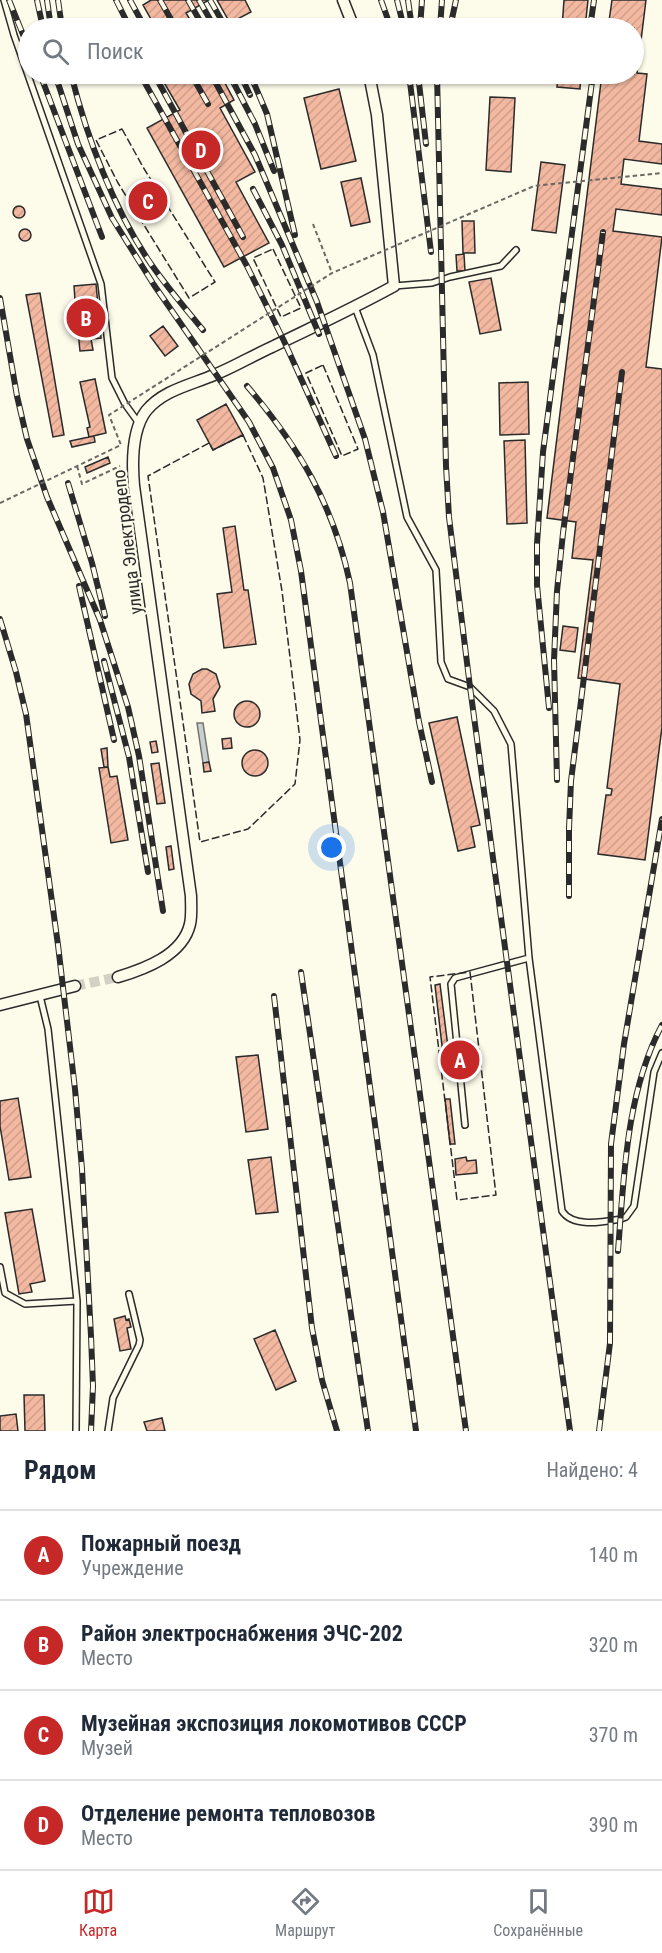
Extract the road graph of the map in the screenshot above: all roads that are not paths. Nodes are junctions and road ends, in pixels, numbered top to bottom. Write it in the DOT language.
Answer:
graph roads {
  1 [pos="4,0"];
  2 [pos="343,0"];
  3 [pos="350,18"];
  4 [pos="18,46"];
  5 [pos="31,84"];
  6 [pos="371,84"];
  7 [pos="516,250"];
  8 [pos="394,286"];
  9 [pos="355,307"];
  10 [pos="139,423"];
  11 [pos="530,958"];
  12 [pos="118,977"];
  13 [pos="75,986"];
  14 [pos="40,996"];
  15 [pos="0,1005"];
  16 [pos="662,1053"];
  17 [pos="465,1125"];
  18 [pos="0,1267"];
  19 [pos="129,1294"];
  20 [pos="76,1300"];
  21 [pos="76,1431"];
  22 [pos="108,1431"];
  1 -- 4 [label="lane"];
  2 -- 3 [label="street"];
  5 -- 10 [label="lane"];
  6 -- 8 [label="street"];
  7 -- 8 [label="lane"];
  8 -- 9 [label="street"];
  9 -- 10 [label="street"];
  9 -- 11 [label="lane"];
  10 -- 12 [label="street, улица Электродепо"];
  11 -- 16 [label="lane"];
  11 -- 17 [label="lane"];
  13 -- 14 [label="street"];
  14 -- 15 [label="street"];
  14 -- 20 [label="lane"];
  18 -- 20 [label="lane"];
  19 -- 22 [label="lane"];
  20 -- 21 [label="lane"];
}
